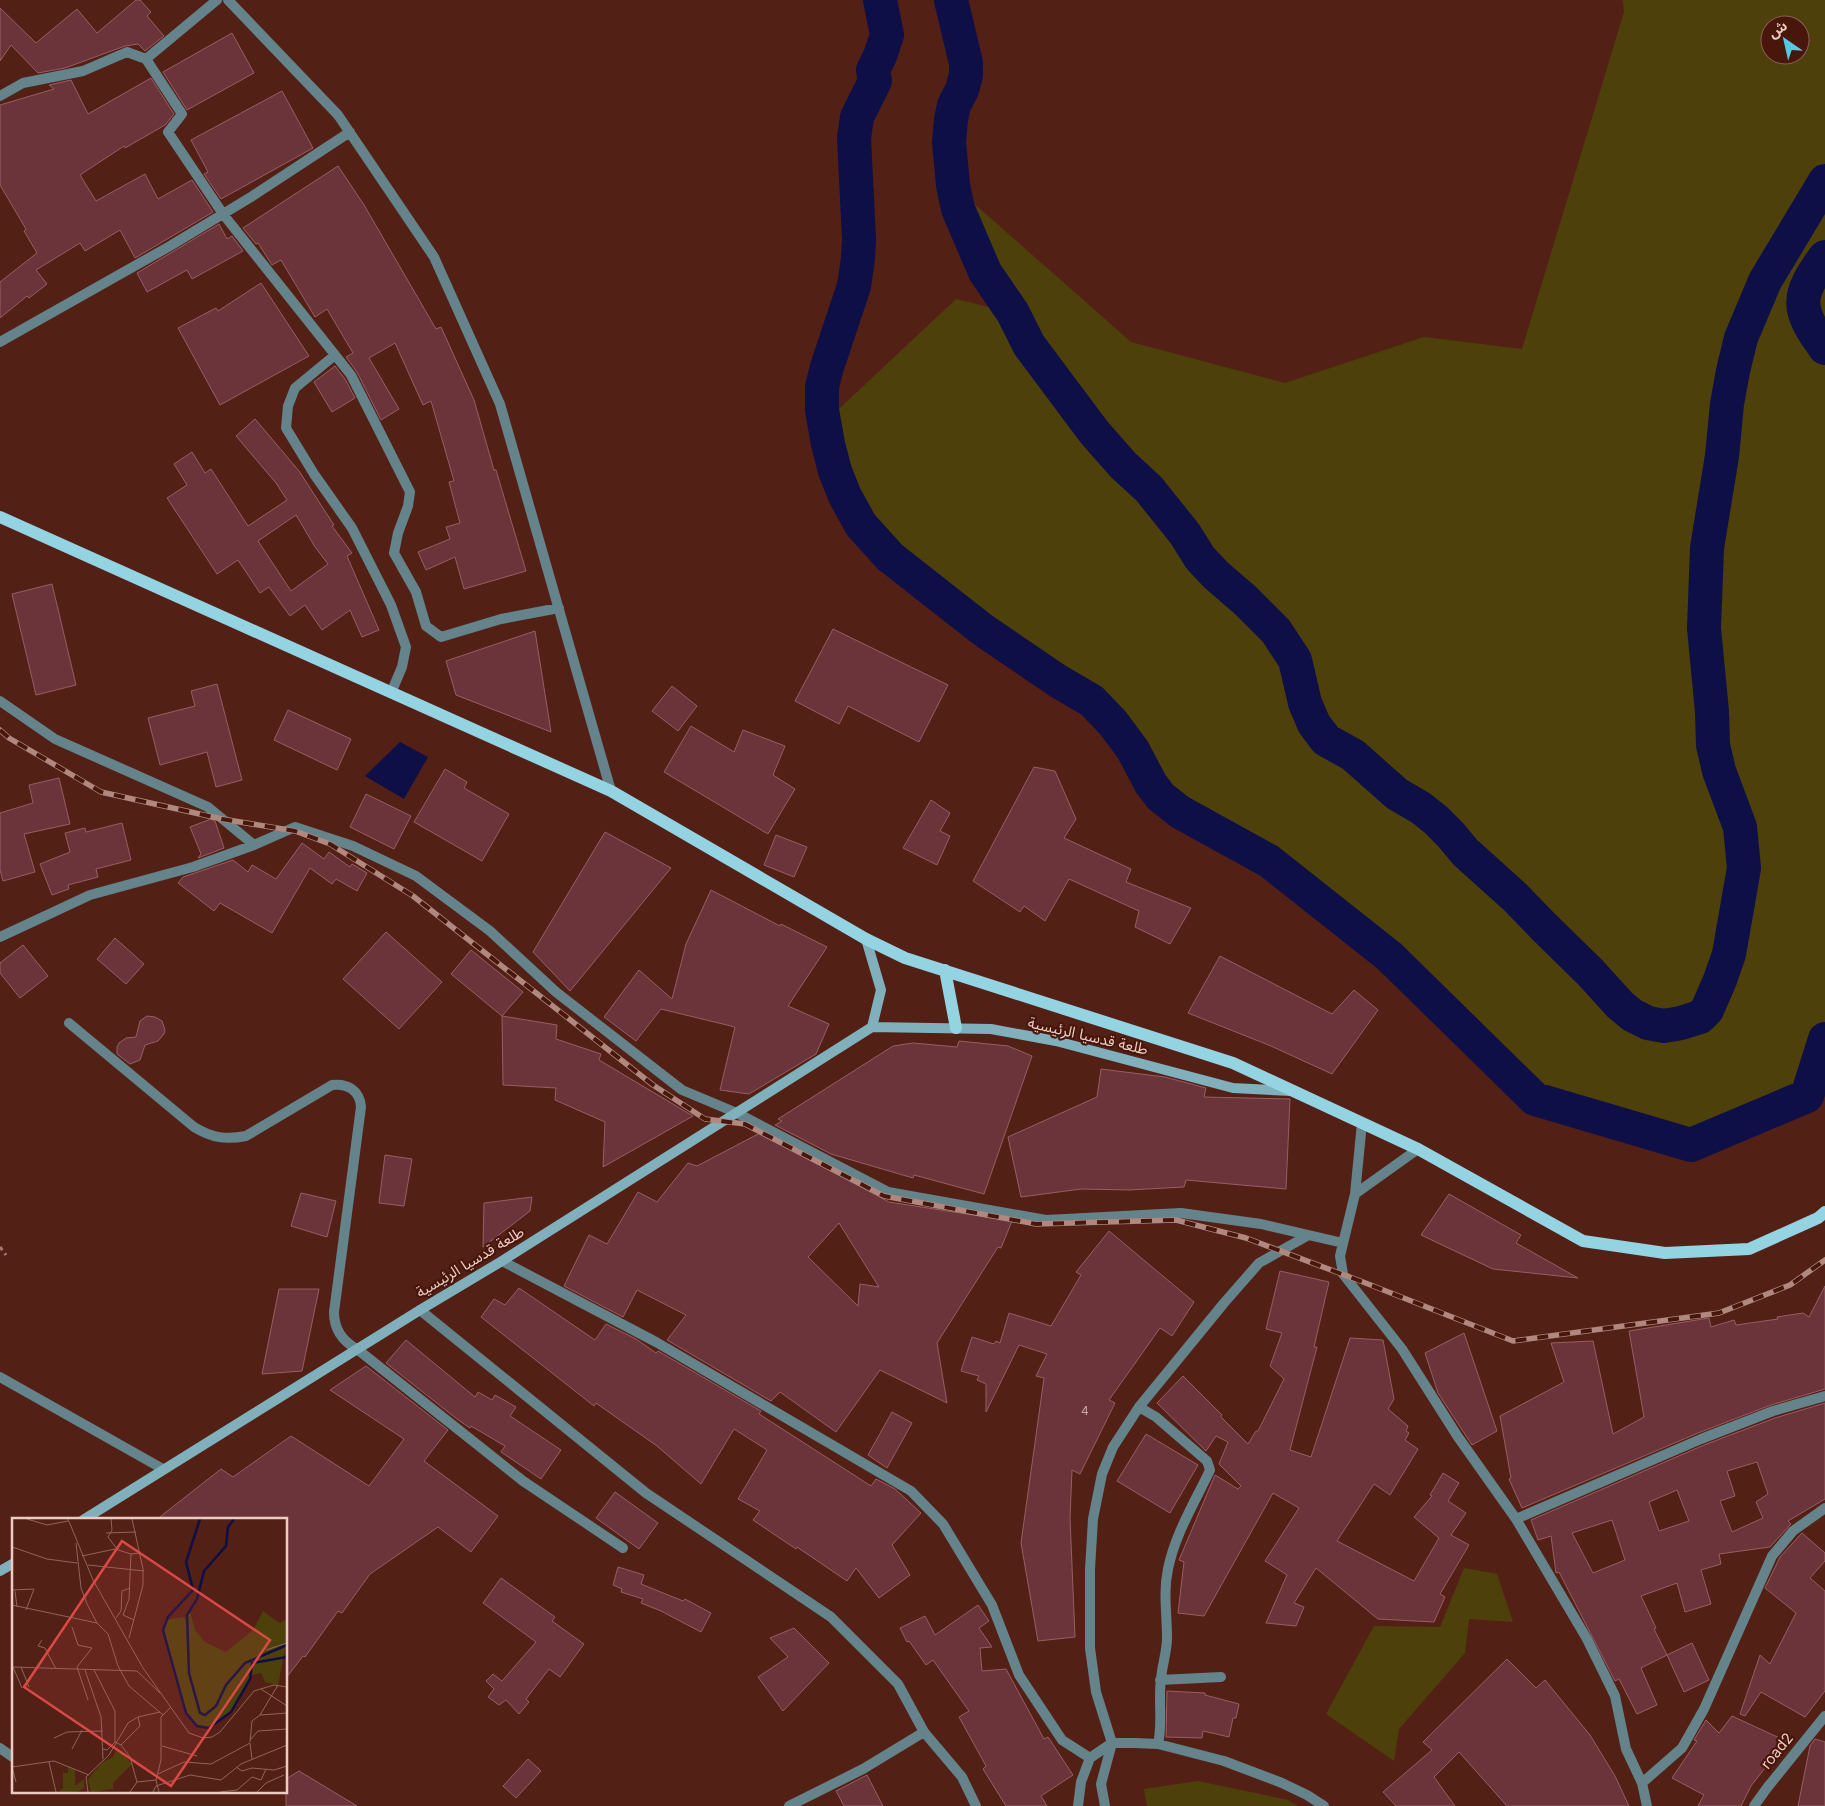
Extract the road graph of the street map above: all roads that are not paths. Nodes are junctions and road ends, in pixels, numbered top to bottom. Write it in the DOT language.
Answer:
graph roads {
  1 [pos="218,0"];
  2 [pos="228,0"];
  3 [pos="146,59"];
  4 [pos="1,94"];
  5 [pos="350,132"];
  6 [pos="223,214"];
  7 [pos="0,342"];
  8 [pos="335,355"];
  9 [pos="0,517"];
  10 [pos="559,608"];
  11 [pos="391,693"];
  12 [pos="0,701"];
  13 [pos="611,791"];
  14 [pos="254,845"];
  15 [pos="0,937"];
  16 [pos="866,939"];
  17 [pos="944,970"];
  18 [pos="69,1023"];
  19 [pos="872,1027"];
  20 [pos="956,1028"];
  21 [pos="1295,1092"];
  22 [pos="737,1113"];
  23 [pos="1362,1123"];
  24 [pos="1418,1149"];
  25 [pos="1355,1194"];
  26 [pos="1825,1212"];
  27 [pos="1307,1236"];
  28 [pos="1343,1243"];
  29 [pos="502,1261"];
  30 [pos="420,1310"];
  31 [pos="357,1349"];
  32 [pos="0,1377"];
  33 [pos="1825,1396"];
  34 [pos="1139,1407"];
  35 [pos="163,1470"];
  36 [pos="1825,1508"];
  37 [pos="85,1518"];
  38 [pos="1516,1519"];
  39 [pos="623,1548"];
  40 [pos="12,1564"];
  41 [pos="0,1571"];
  42 [pos="1221,1677"];
  43 [pos="1160,1680"];
  44 [pos="1825,1716"];
  45 [pos="924,1732"];
  46 [pos="1112,1743"];
  47 [pos="1158,1744"];
  48 [pos="0,1748"];
  49 [pos="12,1757"];
  50 [pos="1090,1758"];
  51 [pos="1642,1783"];
  52 [pos="789,1806"];
  53 [pos="976,1806"];
  54 [pos="1078,1806"];
  55 [pos="1105,1806"];
  56 [pos="1324,1806"];
  57 [pos="1647,1806"];
  58 [pos="1754,1806"];
  1 -- 3 [label="street"];
  2 -- 5 [label="street"];
  3 -- 4 [label="street"];
  3 -- 6 [label="street"];
  5 -- 6 [label="street"];
  5 -- 10 [label="street"];
  6 -- 7 [label="street"];
  6 -- 8 [label="street"];
  8 -- 10 [label="street"];
  8 -- 11 [label="street"];
  9 -- 11 [label="main road"];
  10 -- 13 [label="street"];
  11 -- 13 [label="main road"];
  12 -- 14 [label="street"];
  13 -- 16 [label="main road"];
  14 -- 15 [label="street"];
  14 -- 22 [label="street"];
  16 -- 17 [label="main road"];
  16 -- 19 [label="main road"];
  17 -- 20 [label="main road"];
  17 -- 21 [label="main road"];
  18 -- 31 [label="street"];
  19 -- 20 [label="main road, طلعة قدسيا الرئيسية"];
  19 -- 22 [label="main road, طلعة قدسيا الرئيسية"];
  20 -- 21 [label="main road, طلعة قدسيا الرئيسية"];
  21 -- 23 [label="main road"];
  22 -- 27 [label="street"];
  22 -- 29 [label="main road, طلعة قدسيا الرئيسية"];
  23 -- 24 [label="main road"];
  23 -- 25 [label="street"];
  24 -- 25 [label="street"];
  24 -- 26 [label="main road"];
  25 -- 28 [label="street"];
  27 -- 28 [label="street"];
  27 -- 34 [label="street"];
  28 -- 38 [label="street"];
  29 -- 30 [label="main road, طلعة قدسيا الرئيسية"];
  29 -- 50 [label="street"];
  30 -- 31 [label="main road, طلعة قدسيا الرئيسية"];
  30 -- 45 [label="street"];
  31 -- 35 [label="main road, طلعة قدسيا الرئيسية"];
  31 -- 39 [label="street"];
  32 -- 35 [label="street"];
  33 -- 38 [label="street"];
  34 -- 43 [label="street"];
  34 -- 46 [label="street"];
  35 -- 37 [label="main road, طلعة قدسيا الرئيسية"];
  36 -- 51 [label="street"];
  38 -- 51 [label="street"];
  40 -- 41 [label="main road"];
  42 -- 43 [label="street"];
  43 -- 47 [label="street"];
  44 -- 58 [label="street, road2"];
  45 -- 52 [label="street"];
  45 -- 53 [label="street"];
  46 -- 47 [label="street"];
  46 -- 50 [label="street"];
  46 -- 55 [label="street"];
  47 -- 56 [label="street"];
  48 -- 49 [label="street"];
  50 -- 54 [label="street"];
  51 -- 57 [label="street"];
}
